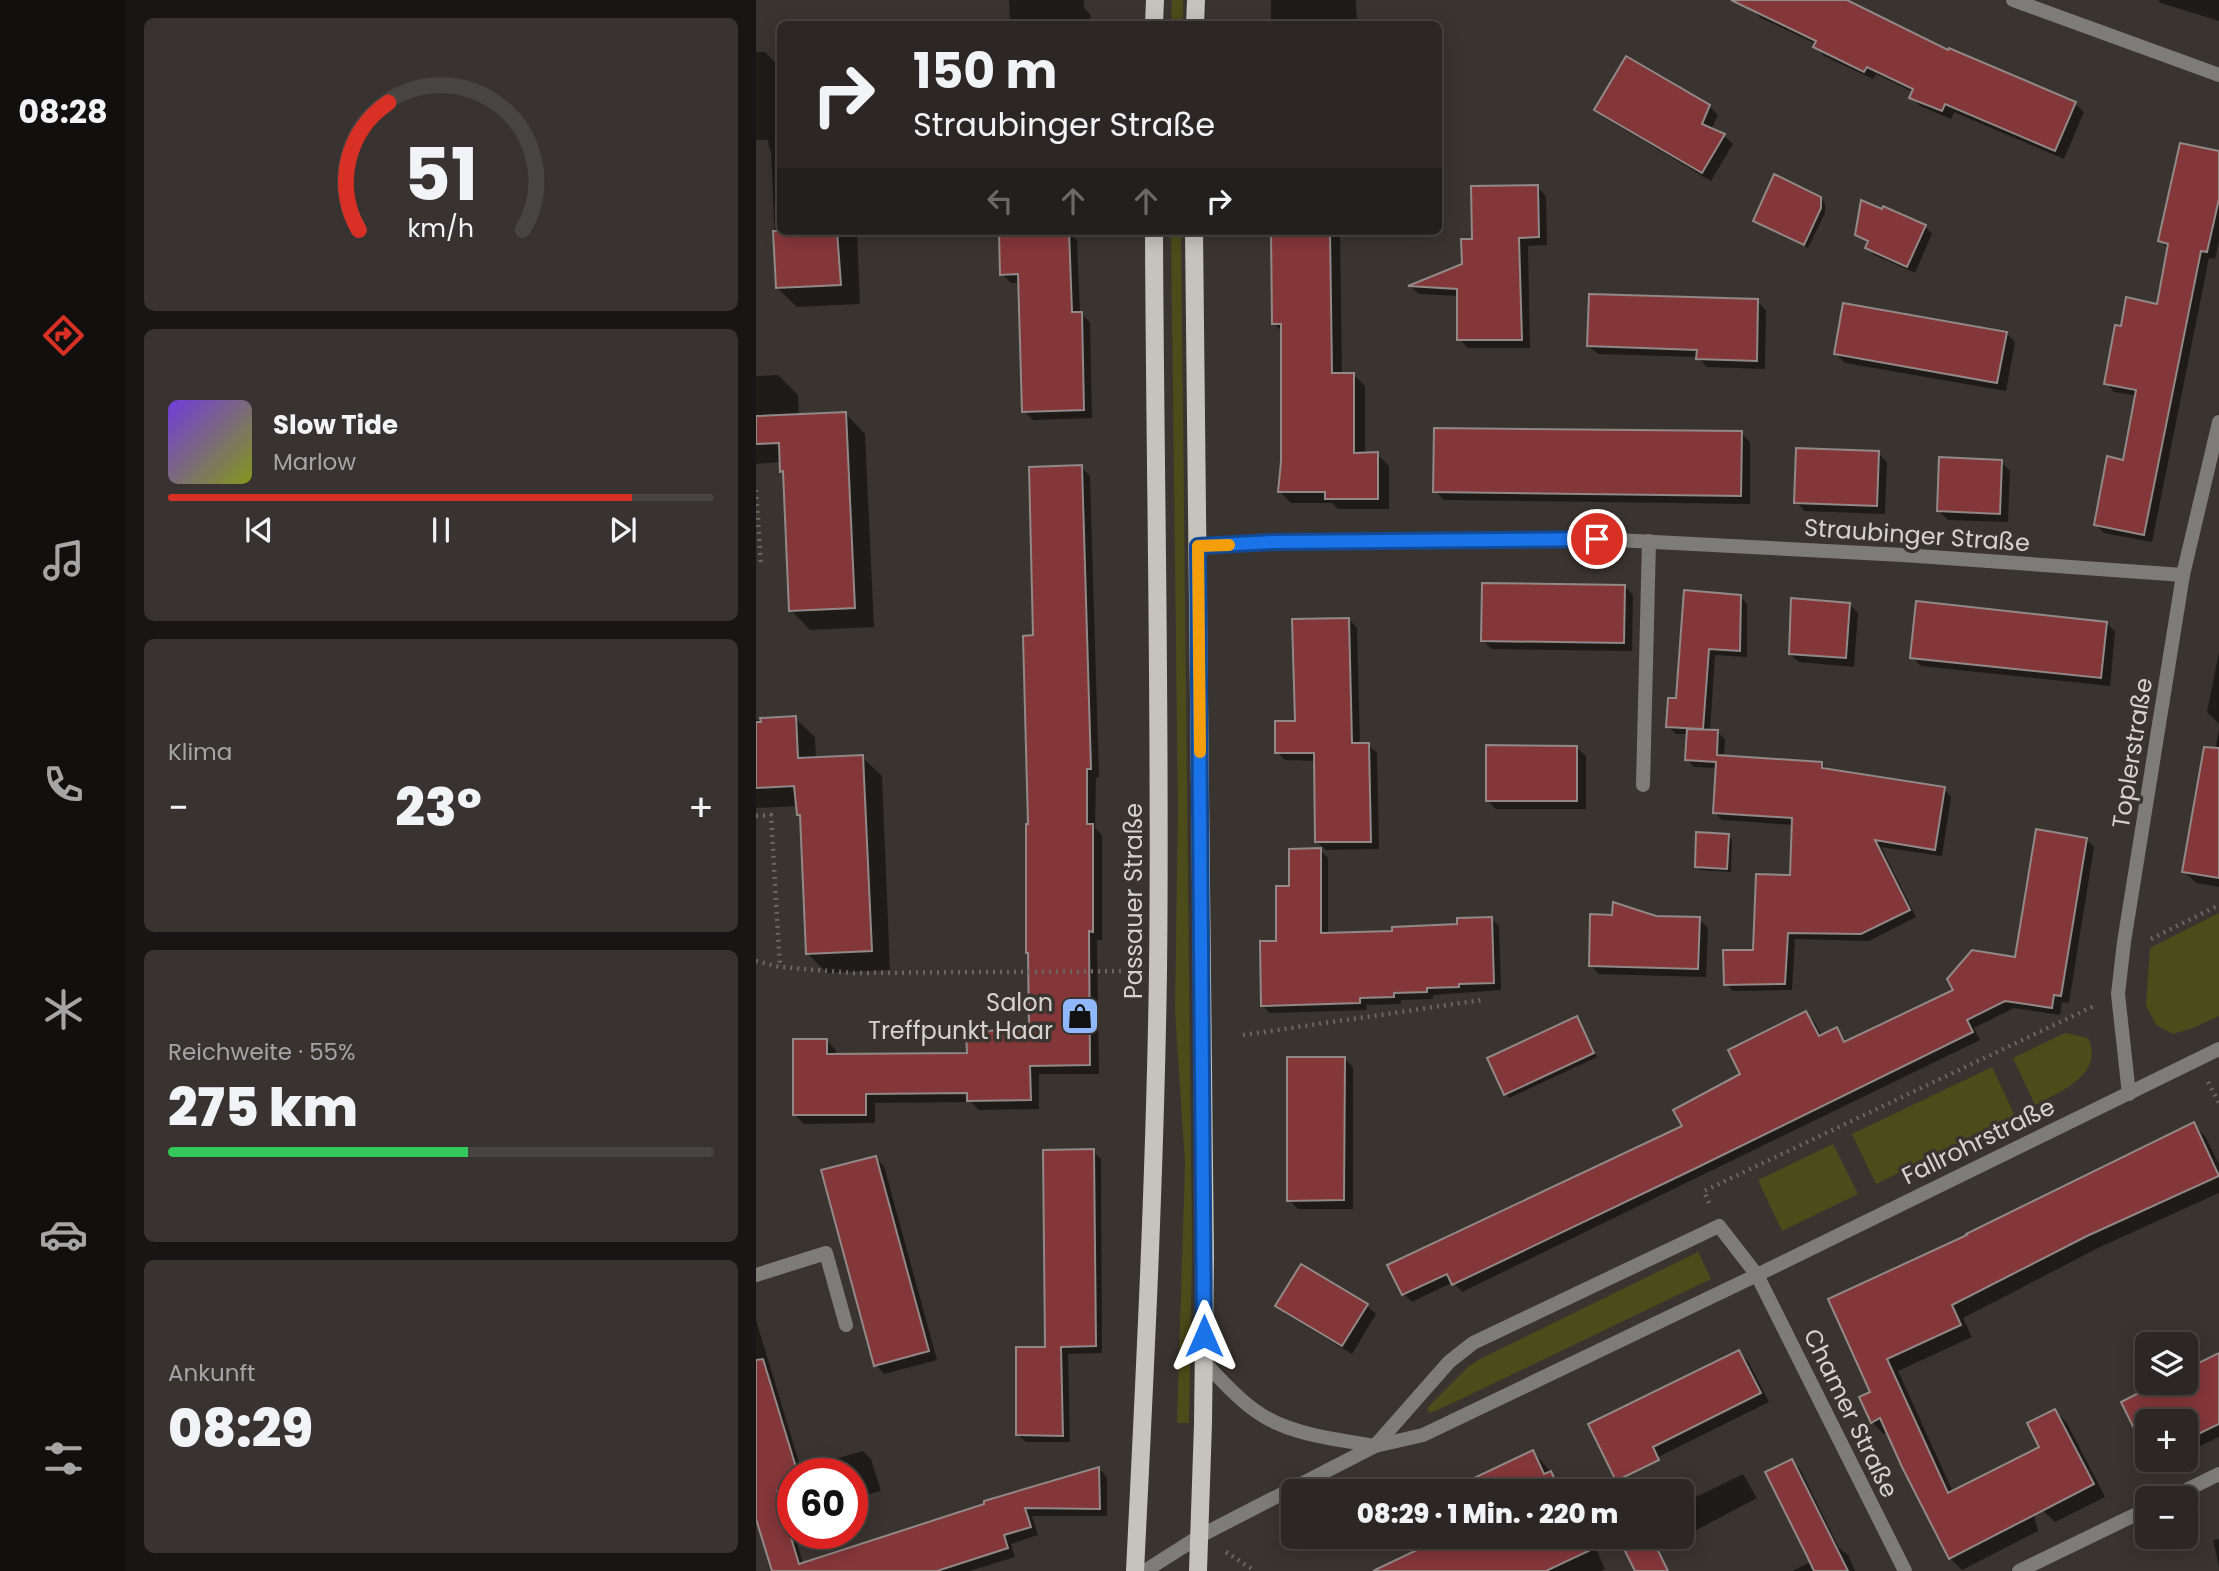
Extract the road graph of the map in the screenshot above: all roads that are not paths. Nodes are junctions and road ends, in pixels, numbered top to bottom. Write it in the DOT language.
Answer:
graph roads {
  1 [pos="1155,0"];
  2 [pos="1196,0"];
  3 [pos="2013,0"];
  4 [pos="1154,21"];
  5 [pos="1195,21"];
  6 [pos="2219,75"];
  7 [pos="1154,235"];
  8 [pos="1194,235"];
  9 [pos="2219,422"];
  10 [pos="1649,541"];
  11 [pos="1198,546"];
  12 [pos="2183,575"];
  13 [pos="1643,785"];
  14 [pos="2219,1049"];
  15 [pos="2129,1094"];
  16 [pos="756,1275"];
  17 [pos="1757,1275"];
  18 [pos="846,1325"];
  19 [pos="1203,1362"];
  20 [pos="1374,1446"];
  21 [pos="2219,1474"];
  22 [pos="2194,1486"];
  23 [pos="2135,1515"];
  24 [pos="1200,1536"];
  25 [pos="1135,1571"];
  26 [pos="1145,1571"];
  27 [pos="1198,1571"];
  28 [pos="1905,1571"];
  29 [pos="2019,1571"];
  1 -- 4 [label="main road"];
  2 -- 5 [label="main road"];
  3 -- 6 [label="street"];
  7 -- 25 [label="main road, Passauer Straße"];
  8 -- 11 [label="main road"];
  9 -- 12 [label="street, Toplerstraße"];
  10 -- 11 [label="street, Straubinger Straße"];
  10 -- 12 [label="street, Straubinger Straße"];
  10 -- 13 [label="street"];
  11 -- 19 [label="main road"];
  12 -- 15 [label="street, Toplerstraße"];
  14 -- 15 [label="street, Fallrohrstraße"];
  15 -- 17 [label="street, Fallrohrstraße"];
  16 -- 18 [label="street"];
  17 -- 20 [label="street, Fallrohrstraße"];
  17 -- 20 [label="street, Fallrohrstraße"];
  17 -- 28 [label="street, Chamer Straße"];
  19 -- 20 [label="street, Fallrohrstraße"];
  19 -- 24 [label="main road"];
  20 -- 24 [label="street, Fallrohrstraße"];
  21 -- 22 [label="street"];
  23 -- 29 [label="street"];
  24 -- 26 [label="street, Fallrohrstraße"];
  24 -- 27 [label="main road"];
}
